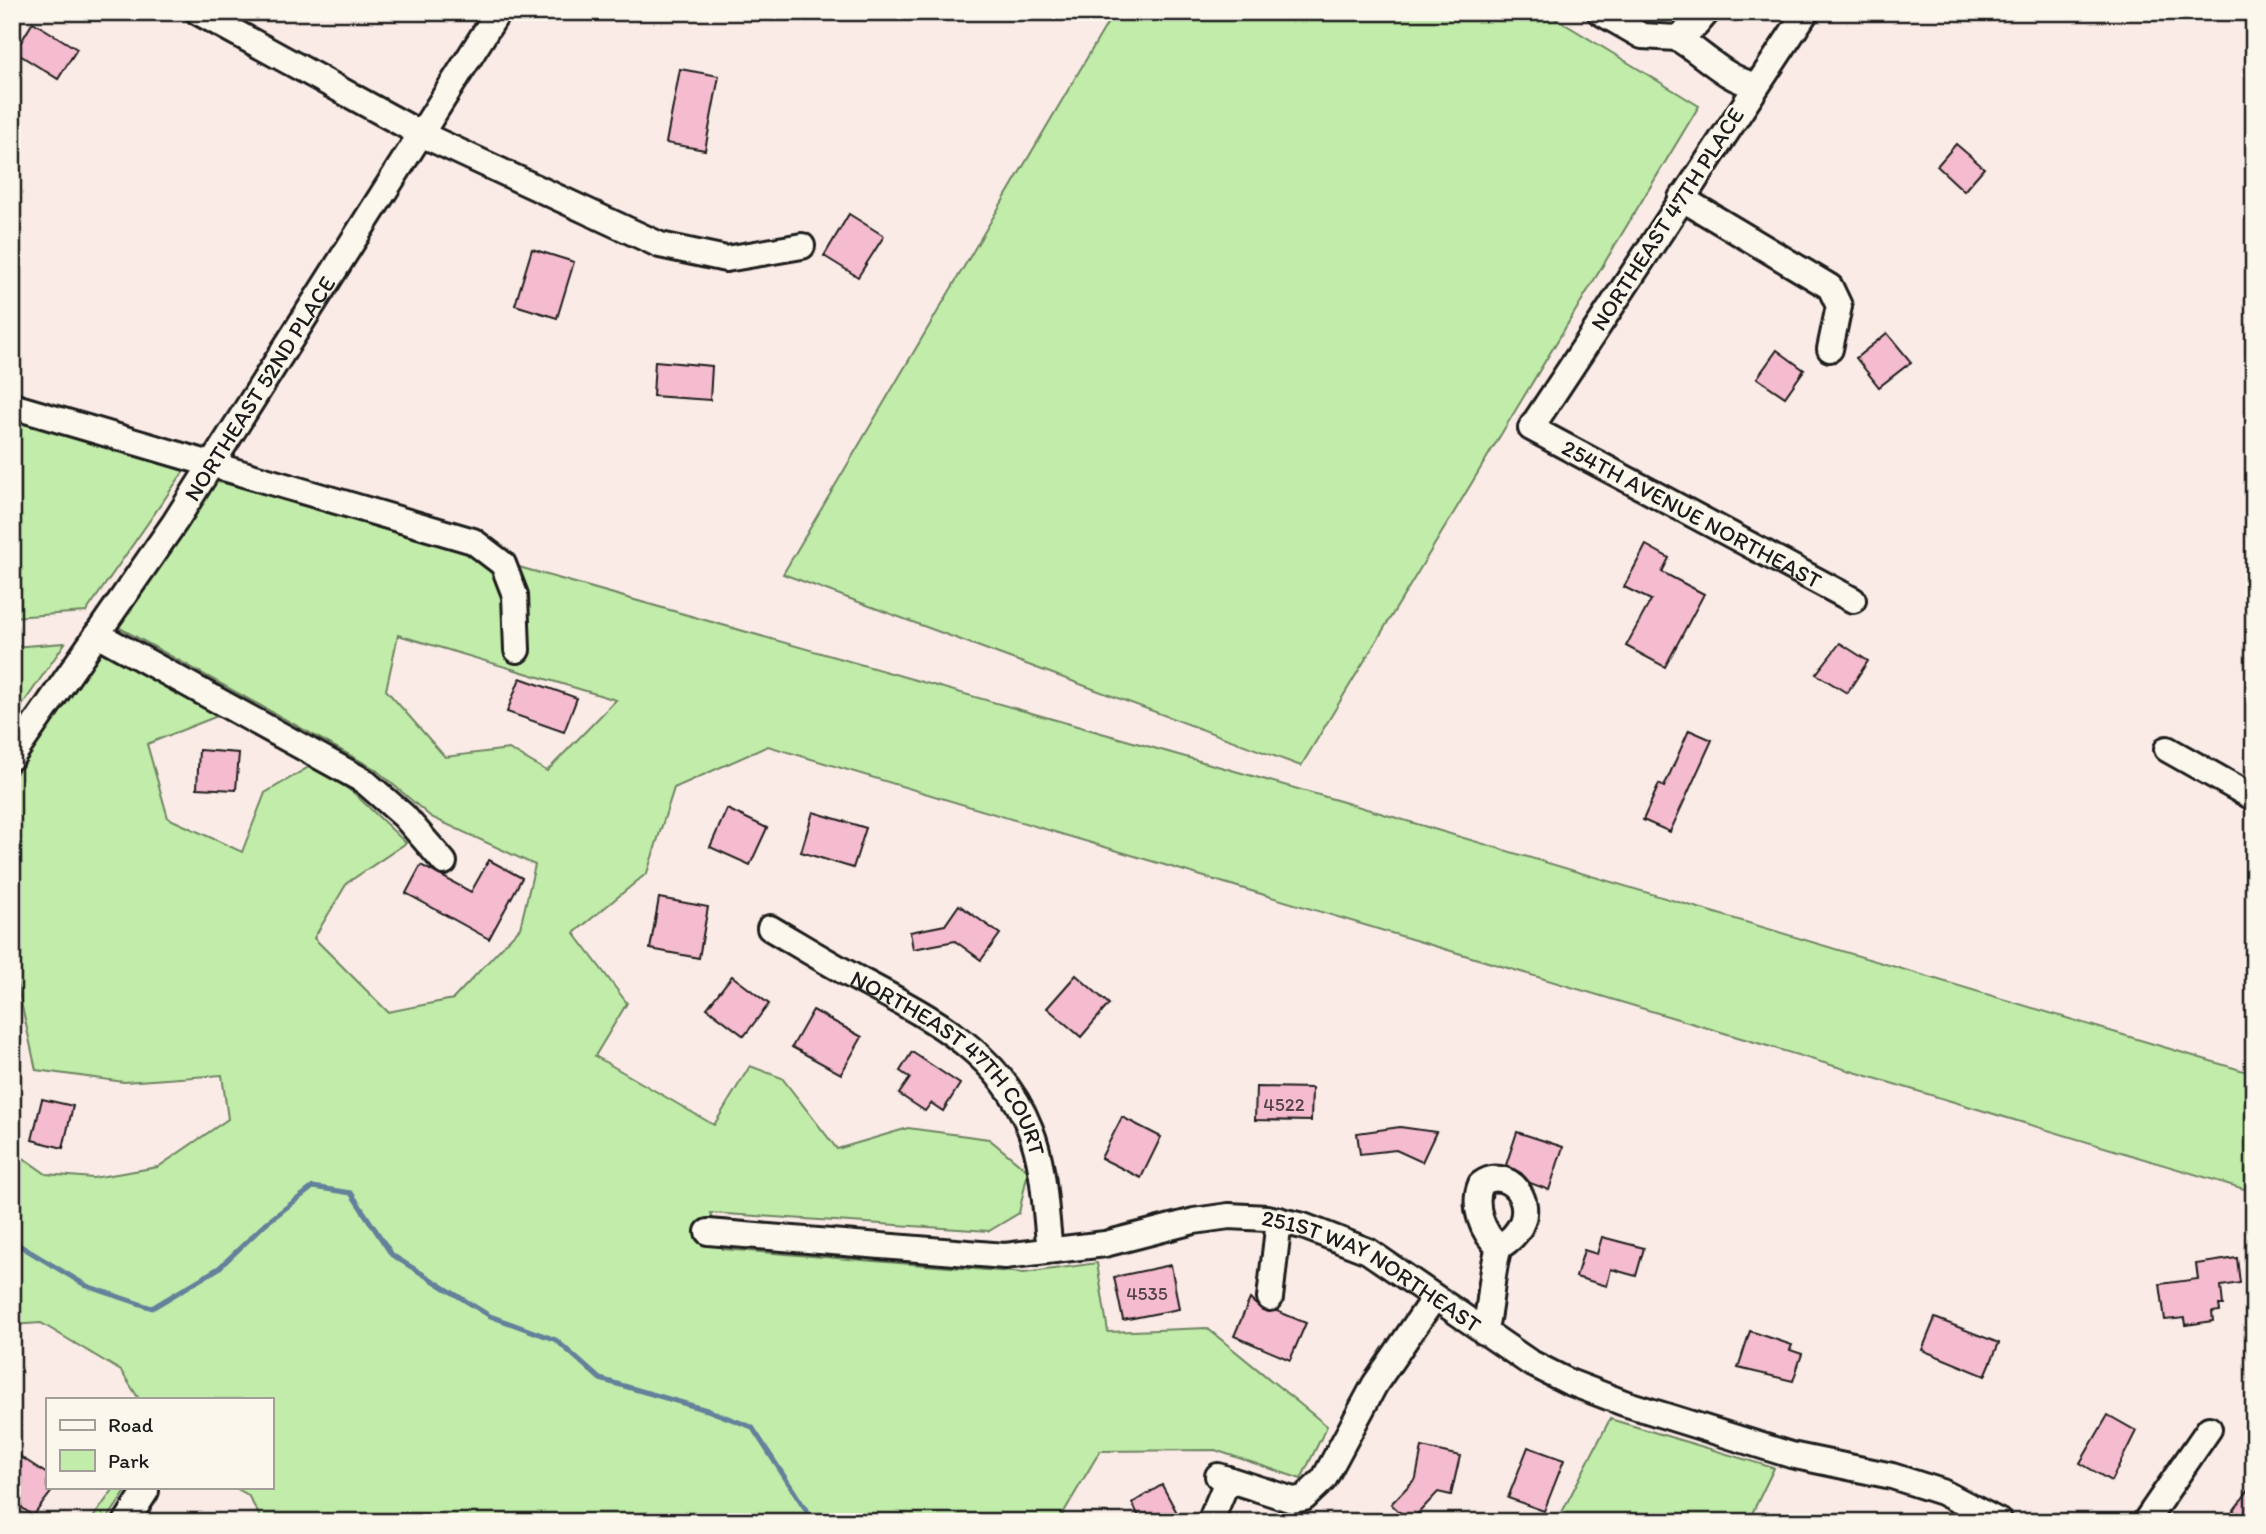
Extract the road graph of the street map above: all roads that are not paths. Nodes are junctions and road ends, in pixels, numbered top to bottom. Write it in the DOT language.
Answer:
graph roads {
  1 [pos="198,12"];
  2 [pos="498,12"];
  3 [pos="1601,12"];
  4 [pos="1707,12"];
  5 [pos="1806,12"];
  6 [pos="1676,38"];
  7 [pos="1755,85"];
  8 [pos="421,134"];
  9 [pos="1681,198"];
  10 [pos="802,246"];
  11 [pos="1830,349"];
  12 [pos="12,406"];
  13 [pos="1531,428"];
  14 [pos="210,466"];
  15 [pos="1853,600"];
  16 [pos="97,634"];
  17 [pos="517,650"];
  18 [pos="2167,749"];
  19 [pos="12,757"];
  20 [pos="2254,798"];
  21 [pos="444,862"];
  22 [pos="770,928"];
  23 [pos="1279,1220"];
  24 [pos="708,1232"];
  25 [pos="1499,1247"];
  26 [pos="1050,1250"];
  27 [pos="1270,1298"];
  28 [pos="1434,1298"];
  29 [pos="1484,1332"];
  30 [pos="2209,1429"];
  31 [pos="146,1491"];
  32 [pos="126,1522"];
  33 [pos="1210,1522"];
  34 [pos="2000,1522"];
  35 [pos="2145,1522"];
  1 -- 8 [label="street"];
  2 -- 8 [label="street, NORTHEAST 52ND PLACE"];
  3 -- 6 [label="street"];
  4 -- 6 [label="street"];
  5 -- 7 [label="street, NORTHEAST 47TH PLACE"];
  6 -- 7 [label="street"];
  7 -- 9 [label="street, NORTHEAST 47TH PLACE"];
  8 -- 10 [label="street"];
  8 -- 14 [label="street, NORTHEAST 52ND PLACE"];
  9 -- 11 [label="street"];
  9 -- 13 [label="street, NORTHEAST 47TH PLACE"];
  12 -- 14 [label="street"];
  13 -- 15 [label="street, 254TH AVENUE NORTHEAST"];
  14 -- 16 [label="street, NORTHEAST 52ND PLACE"];
  14 -- 17 [label="street"];
  16 -- 19 [label="street, NORTHEAST 52ND PLACE"];
  16 -- 21 [label="street"];
  18 -- 20 [label="street"];
  22 -- 26 [label="street, NORTHEAST 47TH COURT"];
  23 -- 26 [label="street, 251ST WAY NORTHEAST"];
  23 -- 27 [label="street"];
  23 -- 28 [label="street, 251ST WAY NORTHEAST"];
  24 -- 26 [label="street, 251ST WAY NORTHEAST"];
  25 -- 29 [label="street"];
  28 -- 29 [label="street, 251ST WAY NORTHEAST"];
  28 -- 33 [label="street"];
  29 -- 34 [label="street, 251ST WAY NORTHEAST"];
  30 -- 35 [label="street"];
  31 -- 32 [label="street"];
}
